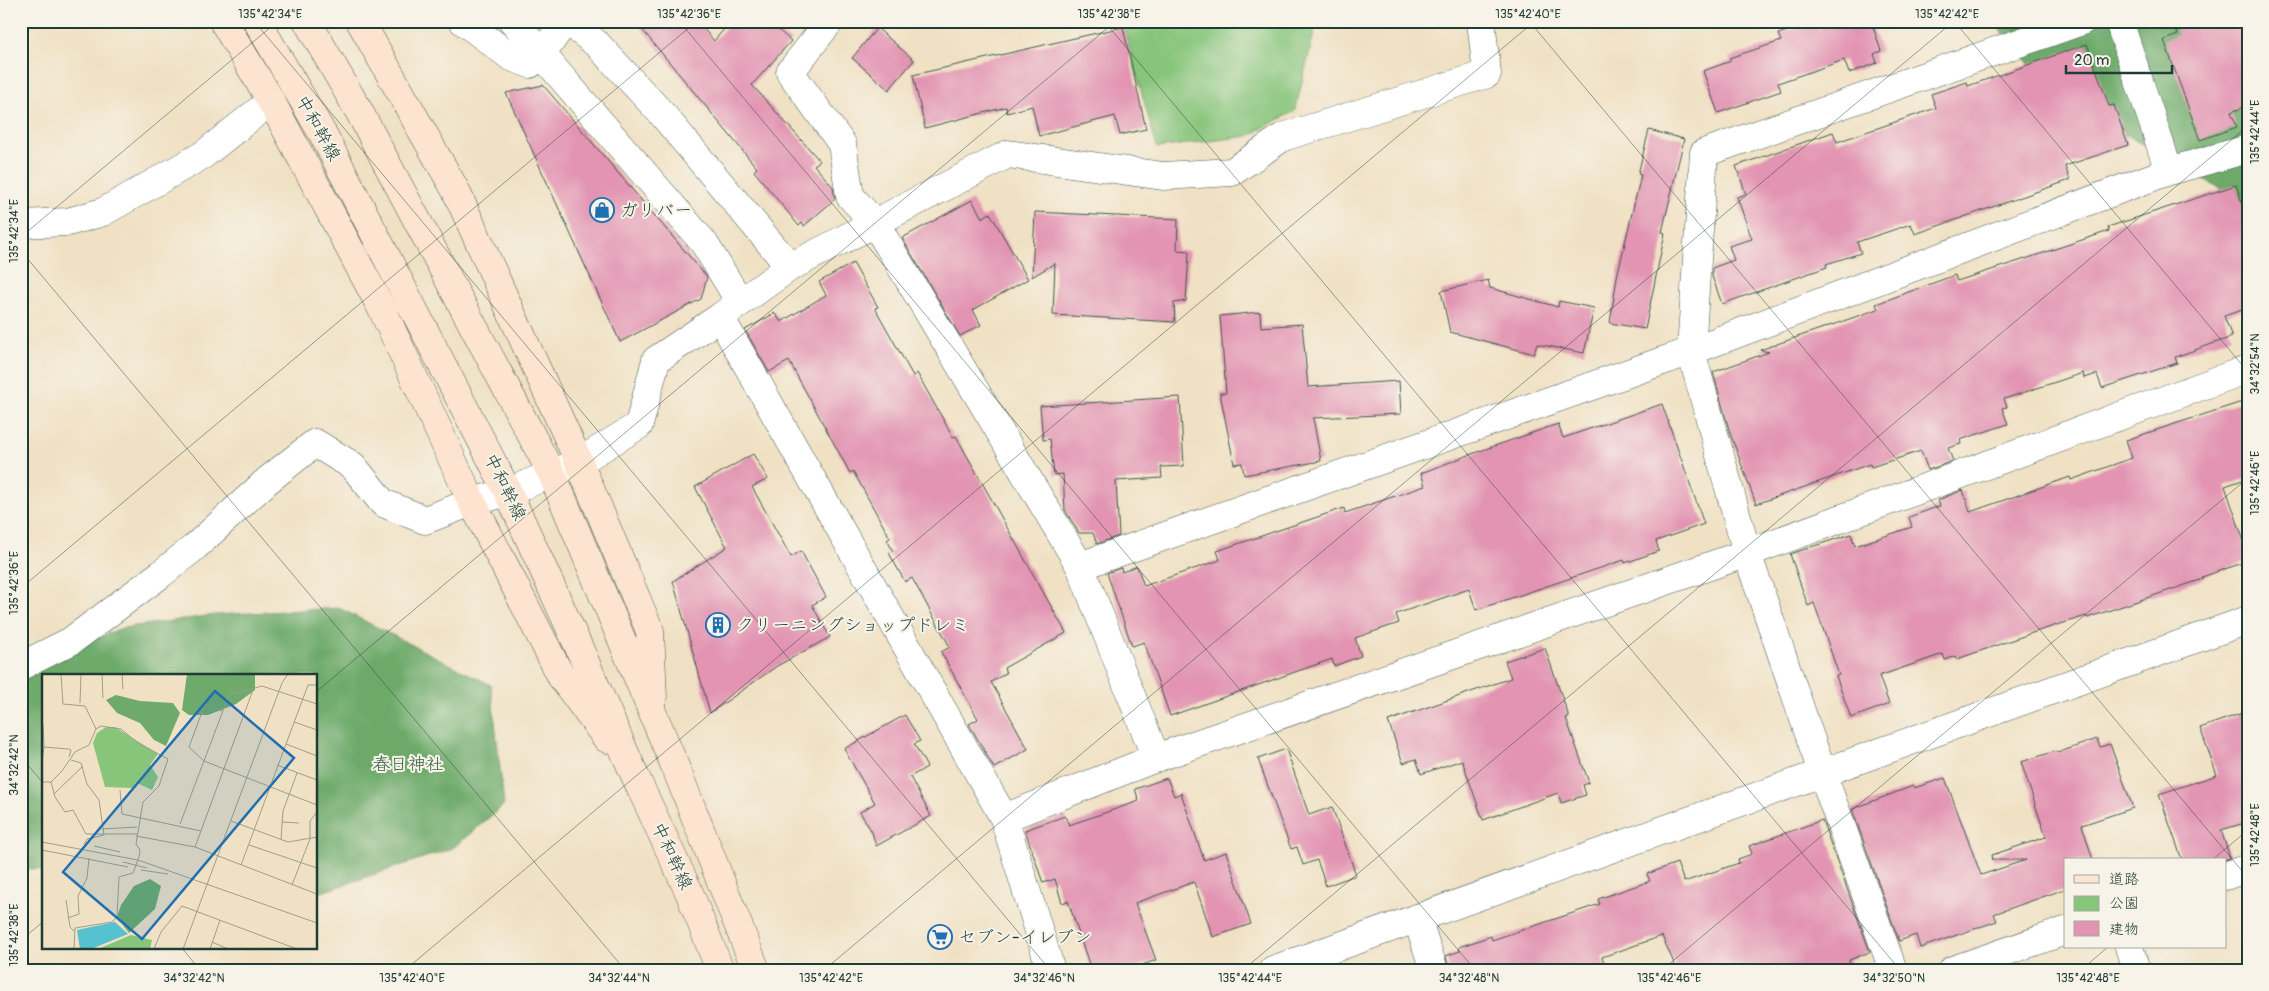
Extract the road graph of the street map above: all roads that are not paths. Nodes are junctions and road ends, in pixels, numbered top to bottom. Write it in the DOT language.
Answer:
graph roads {
  1 [pos="223,21"];
  2 [pos="257,21"];
  3 [pos="307,21"];
  4 [pos="360,21"];
  5 [pos="463,21"];
  6 [pos="513,21"];
  7 [pos="567,21"];
  8 [pos="830,21"];
  9 [pos="1481,21"];
  10 [pos="2082,21"];
  11 [pos="2119,21"];
  12 [pos="542,54"];
  13 [pos="271,101"];
  14 [pos="2248,149"];
  15 [pos="2169,171"];
  16 [pos="875,223"];
  17 [pos="21,224"];
  18 [pos="790,267"];
  19 [pos="730,310"];
  20 [pos="1691,351"];
  21 [pos="2248,368"];
  22 [pos="579,462"];
  23 [pos="552,474"];
  24 [pos="508,492"];
  25 [pos="472,502"];
  26 [pos="1747,552"];
  27 [pos="1080,566"];
  28 [pos="2248,620"];
  29 [pos="21,666"];
  30 [pos="654,715"];
  31 [pos="1156,758"];
  32 [pos="1822,772"];
  33 [pos="636,778"];
  34 [pos="1004,818"];
  35 [pos="2248,868"];
  36 [pos="2226,876"];
  37 [pos="1417,918"];
  38 [pos="2064,931"];
  39 [pos="2129,948"];
  40 [pos="720,970"];
  41 [pos="756,970"];
  42 [pos="1051,970"];
  43 [pos="1273,970"];
  44 [pos="1434,970"];
  45 [pos="1893,970"];
  46 [pos="1953,970"];
  47 [pos="2136,970"];
  1 -- 13 [label="main road"];
  2 -- 24 [label="main road, 中和幹線"];
  3 -- 23 [label="main road, 中和幹線"];
  4 -- 22 [label="main road"];
  5 -- 12 [label="street"];
  6 -- 12 [label="street"];
  7 -- 12 [label="street"];
  7 -- 18 [label="street"];
  8 -- 16 [label="street"];
  9 -- 16 [label="street"];
  10 -- 20 [label="street"];
  11 -- 15 [label="street"];
  12 -- 19 [label="street"];
  13 -- 17 [label="street"];
  13 -- 25 [label="main road"];
  14 -- 15 [label="street"];
  15 -- 20 [label="street"];
  16 -- 18 [label="street"];
  16 -- 27 [label="street"];
  18 -- 19 [label="street"];
  19 -- 22 [label="street"];
  19 -- 34 [label="street"];
  20 -- 26 [label="street"];
  20 -- 27 [label="street"];
  21 -- 26 [label="street"];
  22 -- 23 [label="street"];
  22 -- 30 [label="main road"];
  23 -- 24 [label="street"];
  23 -- 30 [label="main road, 中和幹線"];
  24 -- 25 [label="street"];
  24 -- 33 [label="main road, 中和幹線"];
  25 -- 29 [label="street"];
  25 -- 33 [label="main road"];
  26 -- 31 [label="street"];
  26 -- 32 [label="street"];
  27 -- 31 [label="street"];
  28 -- 32 [label="street"];
  30 -- 41 [label="main road, 中和幹線"];
  31 -- 34 [label="street"];
  32 -- 37 [label="street"];
  32 -- 45 [label="street"];
  33 -- 40 [label="main road, 中和幹線"];
  34 -- 42 [label="street"];
  35 -- 36 [label="street"];
  37 -- 43 [label="street"];
  37 -- 44 [label="street"];
  38 -- 46 [label="street"];
  39 -- 47 [label="street"];
}
